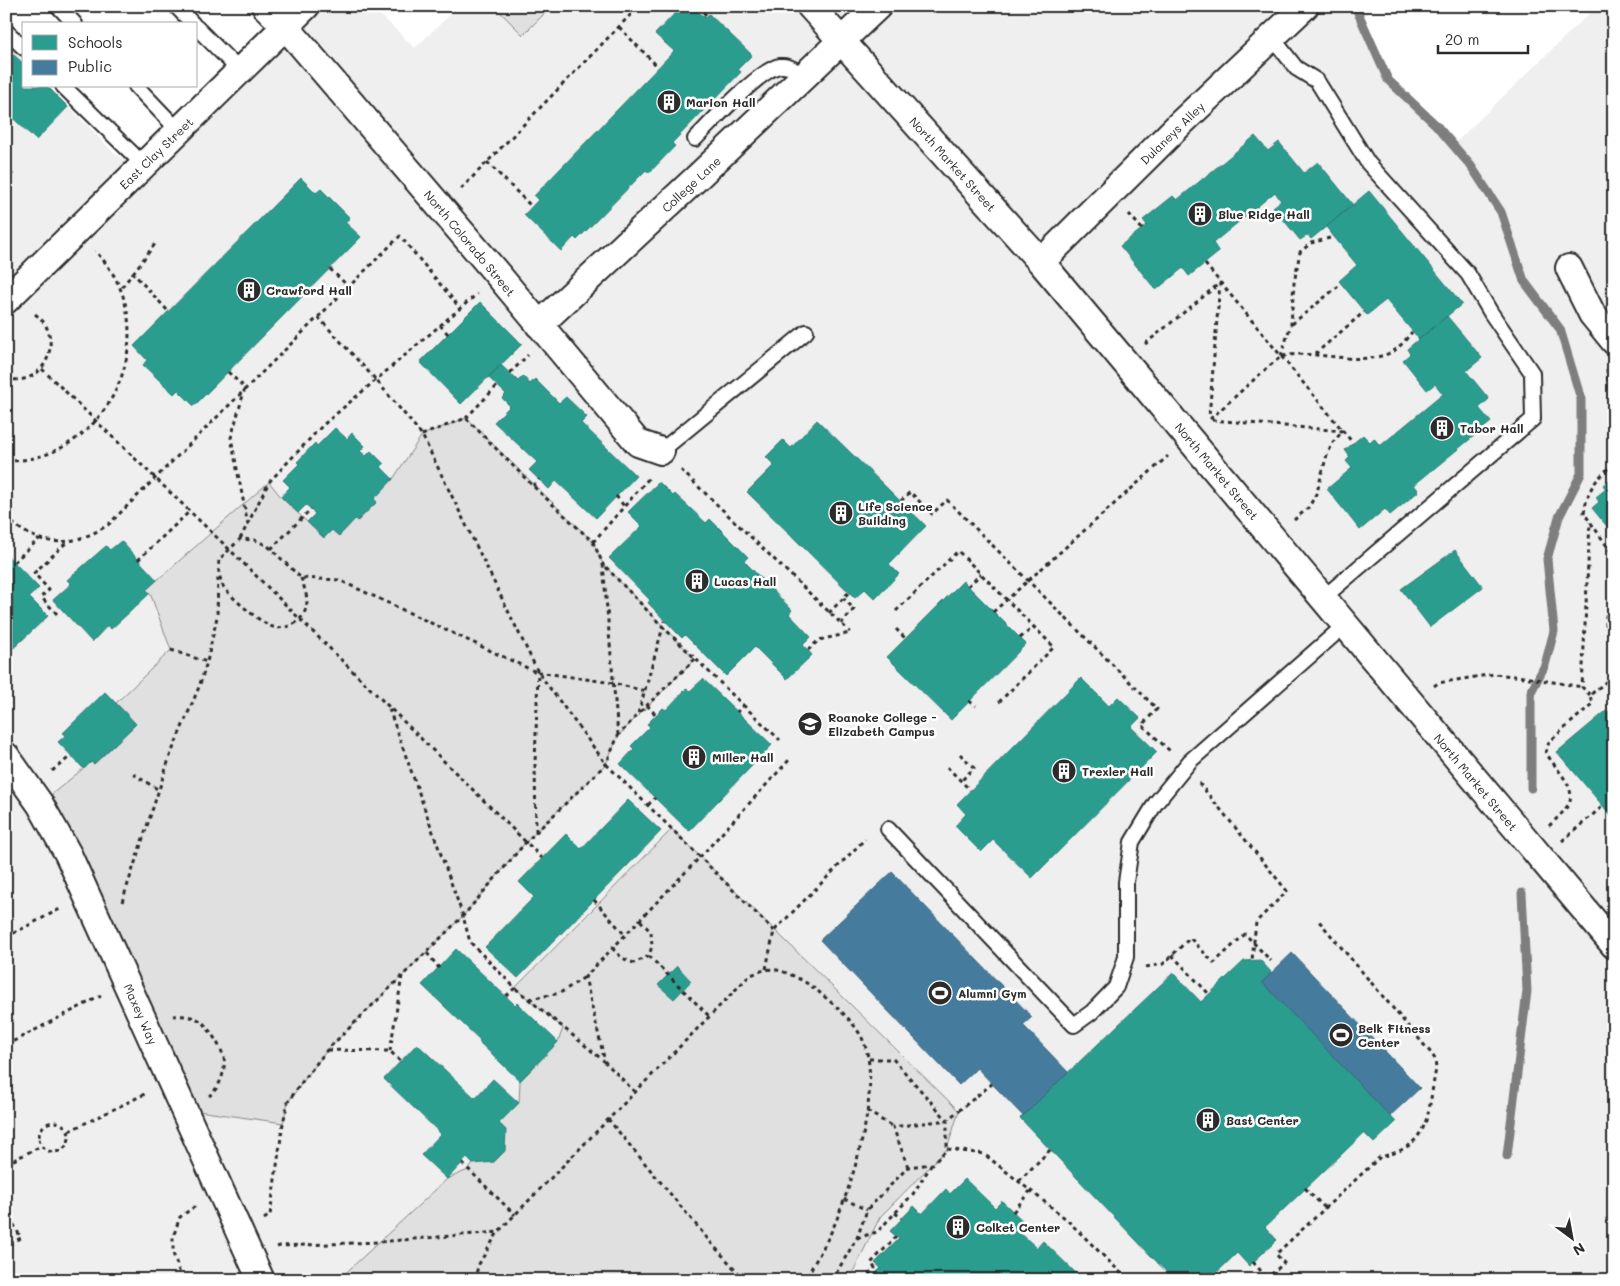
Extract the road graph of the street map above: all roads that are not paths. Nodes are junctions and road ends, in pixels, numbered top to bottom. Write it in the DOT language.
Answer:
graph roads {
  1 [pos="58,6"];
  2 [pos="176,6"];
  3 [pos="265,6"];
  4 [pos="306,6"];
  5 [pos="810,6"];
  6 [pos="878,6"];
  7 [pos="1304,6"];
  8 [pos="73,22"];
  9 [pos="191,22"];
  10 [pos="286,27"];
  11 [pos="198,29"];
  12 [pos="6,31"];
  13 [pos="1272,37"];
  14 [pos="842,41"];
  15 [pos="22,46"];
  16 [pos="240,71"];
  17 [pos="803,78"];
  18 [pos="65,88"];
  19 [pos="138,88"];
  20 [pos="179,130"];
  21 [pos="694,139"];
  22 [pos="144,165"];
  23 [pos="1041,262"];
  24 [pos="1569,268"];
  25 [pos="6,300"];
  26 [pos="539,325"];
  27 [pos="806,332"];
  28 [pos="1610,352"];
  29 [pos="660,451"];
  30 [pos="1323,598"];
  31 [pos="1345,624"];
  32 [pos="6,756"];
  33 [pos="888,829"];
  34 [pos="1614,945"];
  35 [pos="258,1271"];
  1 -- 8 [label="lane"];
  2 -- 9 [label="lane"];
  3 -- 10 [label="street, North Colorado Street"];
  4 -- 10 [label="street, East Clay Street"];
  5 -- 14 [label="street, North Market Street"];
  6 -- 14 [label="street, College Lane"];
  7 -- 13 [label="street, Dulaneys Alley"];
  10 -- 16 [label="street, East Clay Street"];
  10 -- 26 [label="street, North Colorado Street"];
  11 -- 16 [label="lane"];
  12 -- 15 [label="lane"];
  13 -- 23 [label="street, Dulaneys Alley"];
  13 -- 30 [label="lane"];
  14 -- 17 [label="street, College Lane"];
  14 -- 23 [label="street, North Market Street"];
  16 -- 20 [label="street, East Clay Street"];
  17 -- 21 [label="lane"];
  17 -- 26 [label="street, College Lane"];
  18 -- 22 [label="lane"];
  19 -- 20 [label="lane"];
  20 -- 22 [label="street, East Clay Street"];
  22 -- 25 [label="street, East Clay Street"];
  23 -- 30 [label="street, North Market Street"];
  24 -- 28 [label="street"];
  26 -- 29 [label="street, North Colorado Street"];
  27 -- 29 [label="lane"];
  30 -- 31 [label="street, North Market Street"];
  31 -- 33 [label="lane"];
  31 -- 34 [label="street, North Market Street"];
  32 -- 35 [label="street, Maxey Way"];
}
